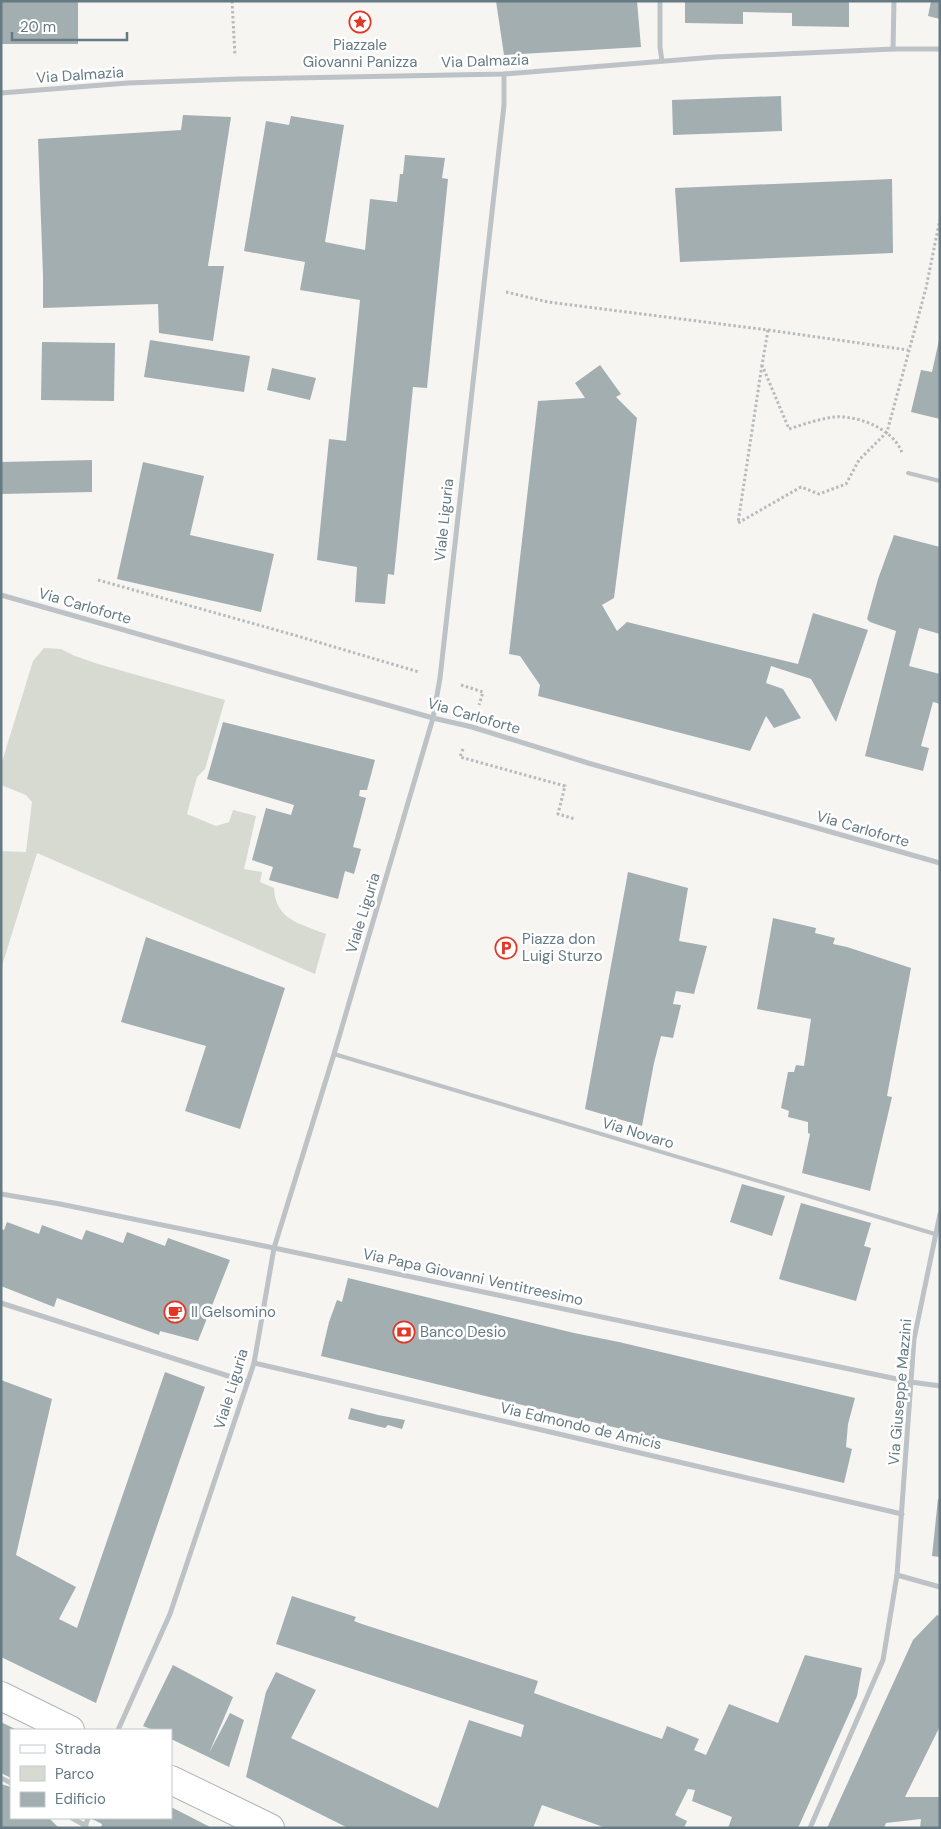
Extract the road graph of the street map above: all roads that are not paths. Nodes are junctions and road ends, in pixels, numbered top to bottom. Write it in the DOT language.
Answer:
graph roads {
  1 [pos="660,1"];
  2 [pos="894,1"];
  3 [pos="893,48"];
  4 [pos="940,49"];
  5 [pos="662,61"];
  6 [pos="504,74"];
  7 [pos="1,93"];
  8 [pos="908,473"];
  9 [pos="940,481"];
  10 [pos="1,595"];
  11 [pos="433,718"];
  12 [pos="940,863"];
  13 [pos="334,1054"];
  14 [pos="1,1194"];
  15 [pos="940,1214"];
  16 [pos="935,1234"];
  17 [pos="274,1248"];
  18 [pos="1,1303"];
  19 [pos="254,1363"];
  20 [pos="248,1382"];
  21 [pos="911,1382"];
  22 [pos="940,1386"];
  23 [pos="902,1514"];
  24 [pos="897,1575"];
  25 [pos="940,1587"];
  26 [pos="1,1696"];
  27 [pos="68,1729"];
  28 [pos="118,1729"];
  29 [pos="172,1780"];
  30 [pos="73,1819"];
  31 [pos="85,1827"];
  32 [pos="270,1828"];
  33 [pos="810,1828"];
  1 -- 5 [label="street"];
  2 -- 3 [label="street"];
  3 -- 4 [label="street, Via Dalmazia"];
  3 -- 5 [label="street, Via Dalmazia"];
  5 -- 6 [label="street, Via Dalmazia"];
  6 -- 7 [label="street, Via Dalmazia"];
  6 -- 11 [label="street, Viale Liguria"];
  8 -- 9 [label="lane"];
  10 -- 11 [label="street, Via Carloforte"];
  11 -- 12 [label="street, Via Carloforte"];
  11 -- 13 [label="street, Viale Liguria"];
  13 -- 16 [label="lane, Via Novaro"];
  13 -- 17 [label="street, Viale Liguria"];
  14 -- 17 [label="street, Via Papa Giovanni Ventitreesimo"];
  15 -- 16 [label="street, Via Giuseppe Mazzini"];
  16 -- 21 [label="street, Via Giuseppe Mazzini"];
  17 -- 19 [label="street, Viale Liguria"];
  17 -- 21 [label="street, Via Papa Giovanni Ventitreesimo"];
  18 -- 20 [label="street"];
  19 -- 20 [label="street, Viale Liguria"];
  19 -- 23 [label="street, Via Edmondo de Amicis"];
  20 -- 28 [label="street, Viale Liguria"];
  21 -- 22 [label="street, Via Papa Giovanni Ventitreesimo"];
  21 -- 23 [label="street, Via Giuseppe Mazzini"];
  23 -- 24 [label="street, Via Giuseppe Mazzini"];
  24 -- 25 [label="street"];
  24 -- 33 [label="street"];
  26 -- 27 [label="main road"];
  29 -- 32 [label="main road"];
  30 -- 31 [label="street"];
}
